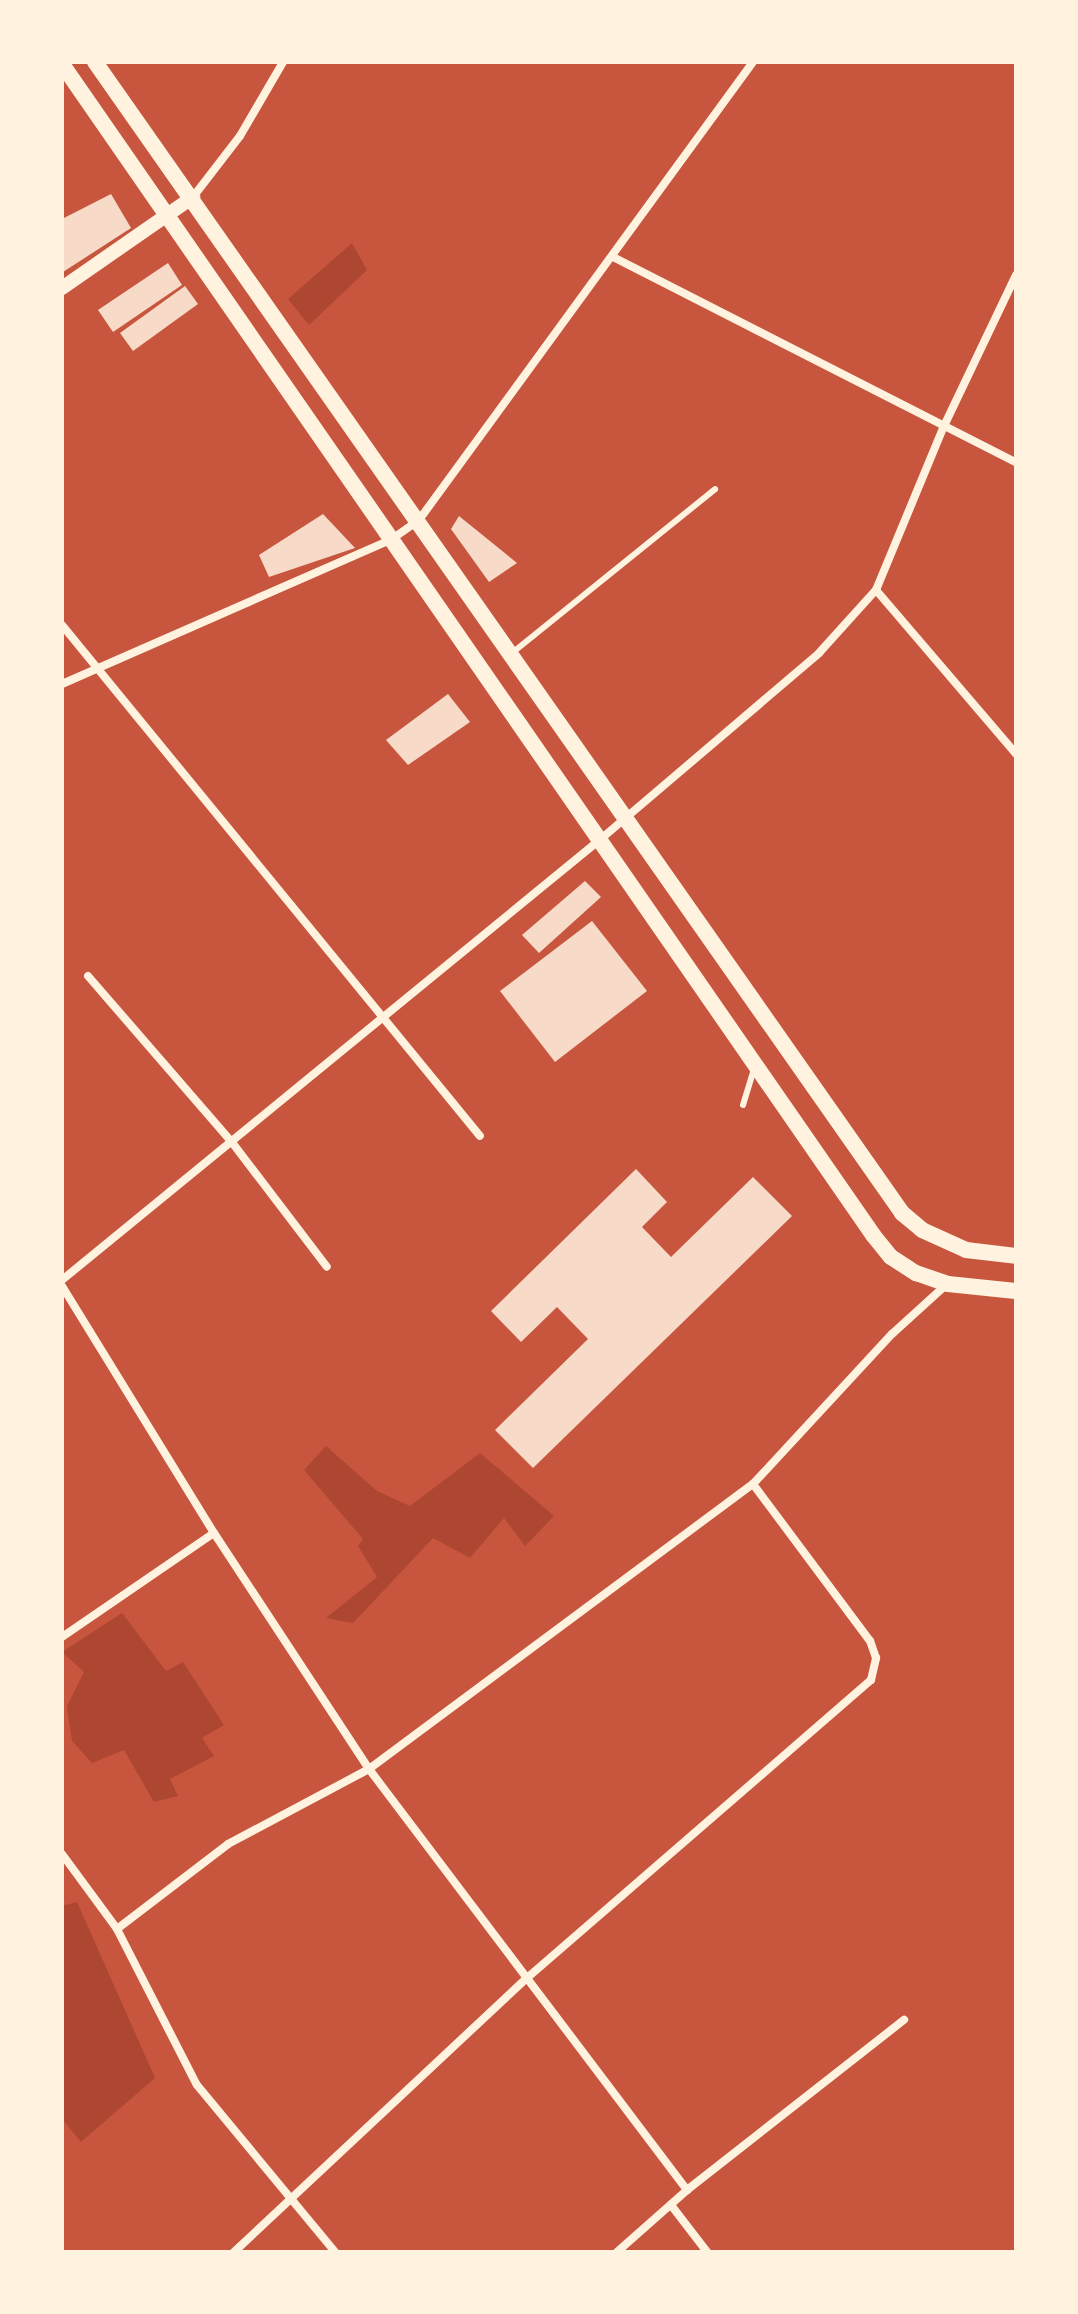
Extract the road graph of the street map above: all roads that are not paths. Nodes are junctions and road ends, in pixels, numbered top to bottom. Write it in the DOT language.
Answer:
graph roads {
  1 [pos="95,62"];
  2 [pos="283,62"];
  3 [pos="753,62"];
  4 [pos="62,64"];
  5 [pos="193,197"];
  6 [pos="169,215"];
  7 [pos="613,257"];
  8 [pos="1016,275"];
  9 [pos="62,288"];
  10 [pos="944,426"];
  11 [pos="1016,462"];
  12 [pos="715,489"];
  13 [pos="419,520"];
  14 [pos="392,539"];
  15 [pos="876,590"];
  16 [pos="62,625"];
  17 [pos="512,653"];
  18 [pos="99,671"];
  19 [pos="62,684"];
  20 [pos="1016,754"];
  21 [pos="628,816"];
  22 [pos="602,838"];
  23 [pos="88,976"];
  24 [pos="383,1013"];
  25 [pos="755,1065"];
  26 [pos="743,1105"];
  27 [pos="480,1136"];
  28 [pos="231,1141"];
  29 [pos="1016,1256"];
  30 [pos="327,1267"];
  31 [pos="62,1283"];
  32 [pos="948,1284"];
  33 [pos="1016,1291"];
  34 [pos="753,1484"];
  35 [pos="214,1533"];
  36 [pos="62,1637"];
  37 [pos="369,1769"];
  38 [pos="62,1854"];
  39 [pos="117,1929"];
  40 [pos="527,1978"];
  41 [pos="904,2020"];
  42 [pos="687,2190"];
  43 [pos="296,2200"];
  44 [pos="671,2205"];
  45 [pos="234,2252"];
  46 [pos="335,2252"];
  47 [pos="617,2252"];
  48 [pos="707,2252"];
  1 -- 5 [label="main road"];
  2 -- 5 [label="street"];
  3 -- 7 [label="street"];
  4 -- 6 [label="main road"];
  5 -- 6 [label="street"];
  5 -- 13 [label="main road"];
  6 -- 9 [label="street"];
  6 -- 14 [label="main road"];
  7 -- 10 [label="street"];
  7 -- 13 [label="street"];
  8 -- 10 [label="street"];
  10 -- 11 [label="street"];
  10 -- 15 [label="street"];
  12 -- 17 [label="lane"];
  13 -- 14 [label="street"];
  13 -- 17 [label="main road"];
  14 -- 18 [label="street"];
  14 -- 22 [label="main road"];
  15 -- 20 [label="street"];
  15 -- 21 [label="street"];
  16 -- 18 [label="street"];
  17 -- 21 [label="main road"];
  18 -- 19 [label="street"];
  18 -- 24 [label="street"];
  21 -- 22 [label="street"];
  21 -- 29 [label="main road"];
  22 -- 24 [label="street"];
  22 -- 25 [label="main road"];
  23 -- 28 [label="street"];
  24 -- 27 [label="street"];
  24 -- 28 [label="street"];
  25 -- 26 [label="lane"];
  25 -- 32 [label="main road"];
  28 -- 30 [label="street"];
  28 -- 31 [label="street"];
  31 -- 35 [label="street"];
  32 -- 33 [label="main road"];
  32 -- 34 [label="street"];
  34 -- 37 [label="street"];
  34 -- 40 [label="street"];
  35 -- 36 [label="street"];
  35 -- 37 [label="street"];
  37 -- 39 [label="street"];
  37 -- 40 [label="street"];
  38 -- 39 [label="street"];
  39 -- 43 [label="street"];
  40 -- 42 [label="street"];
  40 -- 43 [label="street"];
  41 -- 42 [label="street"];
  42 -- 44 [label="street"];
  43 -- 45 [label="street"];
  43 -- 46 [label="street"];
  44 -- 47 [label="street"];
  44 -- 48 [label="street"];
}
